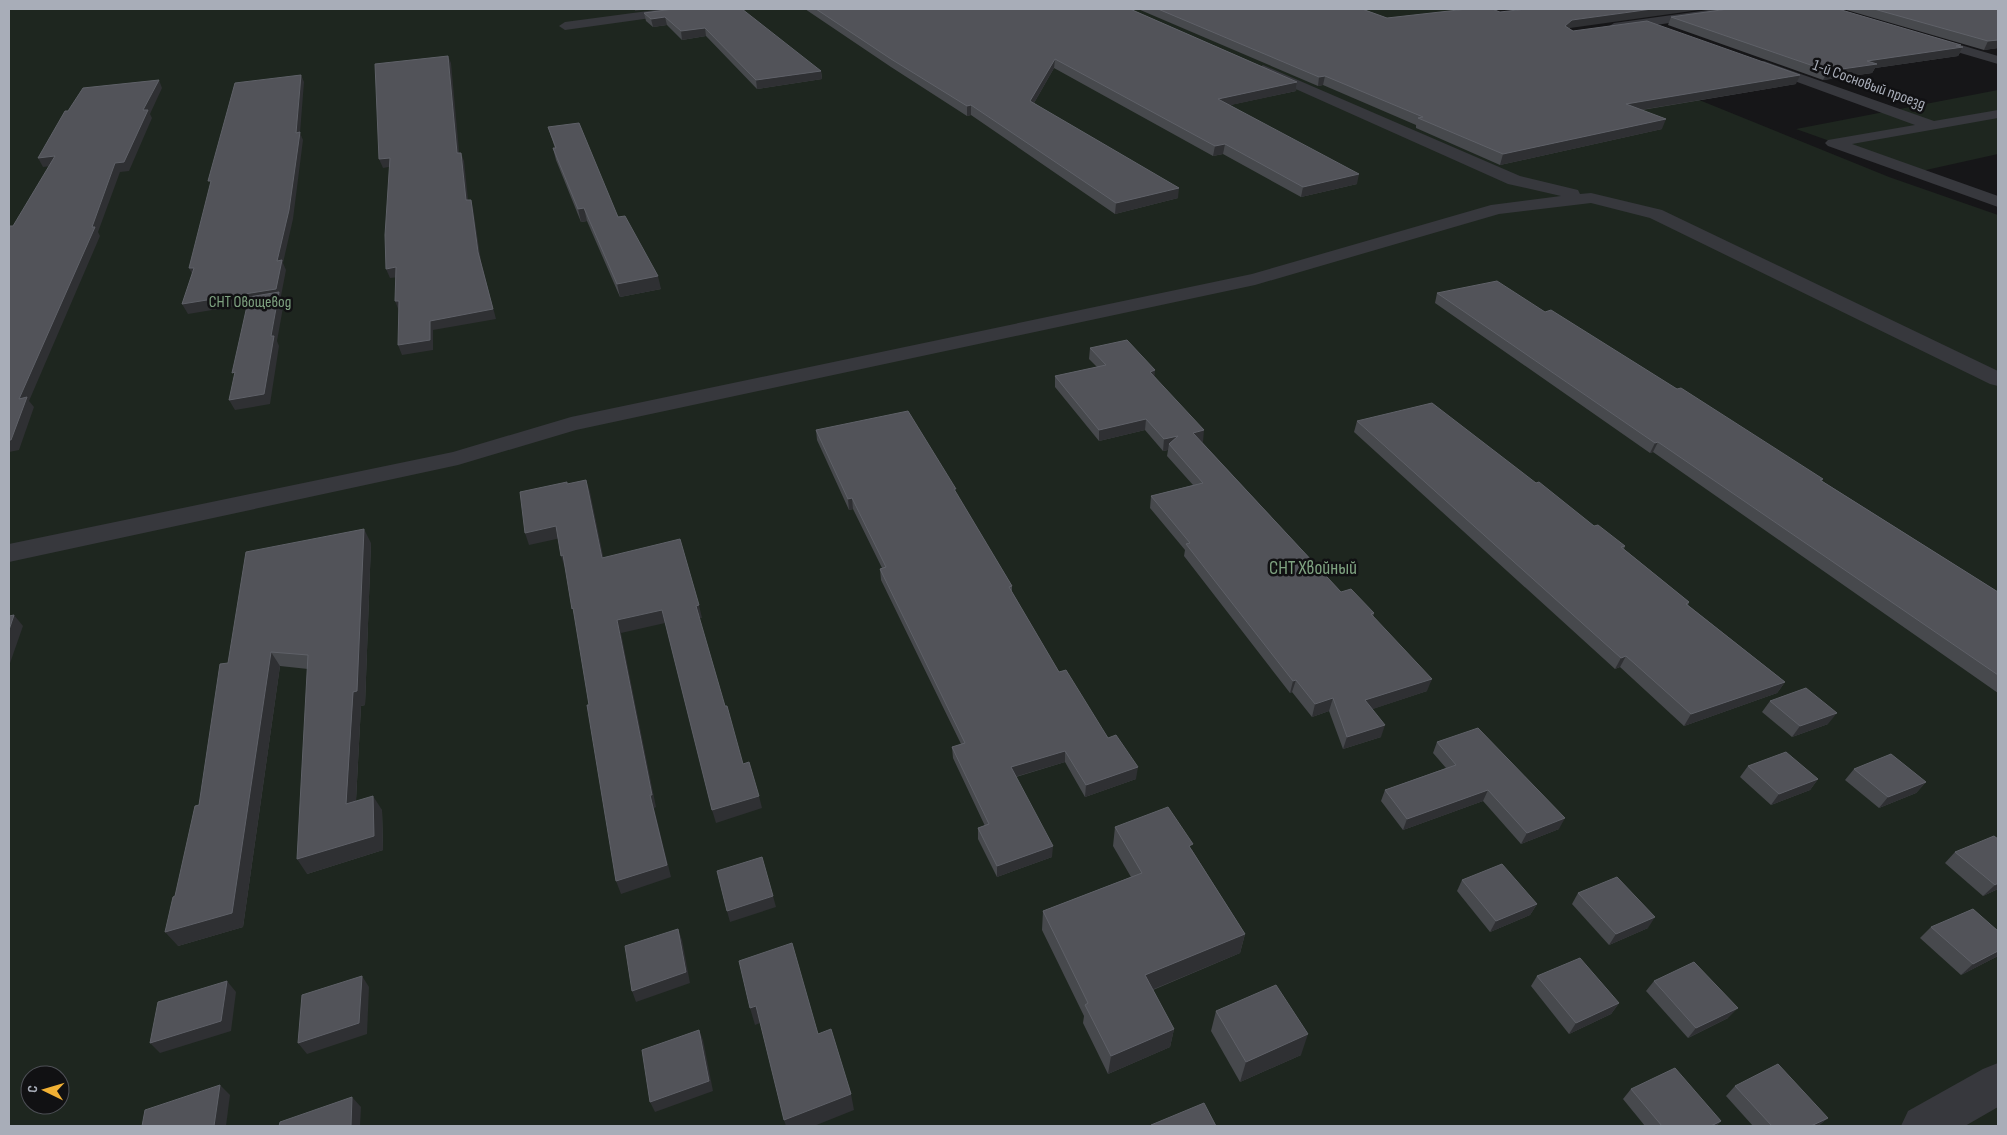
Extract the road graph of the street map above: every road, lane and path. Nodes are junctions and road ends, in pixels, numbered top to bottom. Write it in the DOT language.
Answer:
graph roads {
  1 [pos="687,9"];
  2 [pos="1739,9"];
  3 [pos="1645,23"];
  4 [pos="565,26"];
  5 [pos="1598,30"];
  6 [pos="1673,33"];
  7 [pos="1916,36"];
  8 [pos="1747,59"];
  9 [pos="1998,60"];
  10 [pos="1252,64"];
  11 [pos="1998,114"];
  12 [pos="1933,126"];
  13 [pos="1591,198"];
  14 [pos="1998,202"];
  15 [pos="1998,379"];
  16 [pos="9,553"];
  17 [pos="1998,1084"];
  18 [pos="1923,1126"];
  1 -- 4 [label="street"];
  2 -- 3 [label="street"];
  3 -- 5 [label="street"];
  3 -- 6 [label="street"];
  7 -- 9 [label="street"];
  8 -- 12 [label="street, 1-й Сосновый проезд"];
  10 -- 13 [label="street"];
  11 -- 12 [label="street"];
  12 -- 14 [label="street, 1-й Сосновый проезд"];
  13 -- 15 [label="street"];
  13 -- 16 [label="street"];
  17 -- 18 [label="street"];
}
